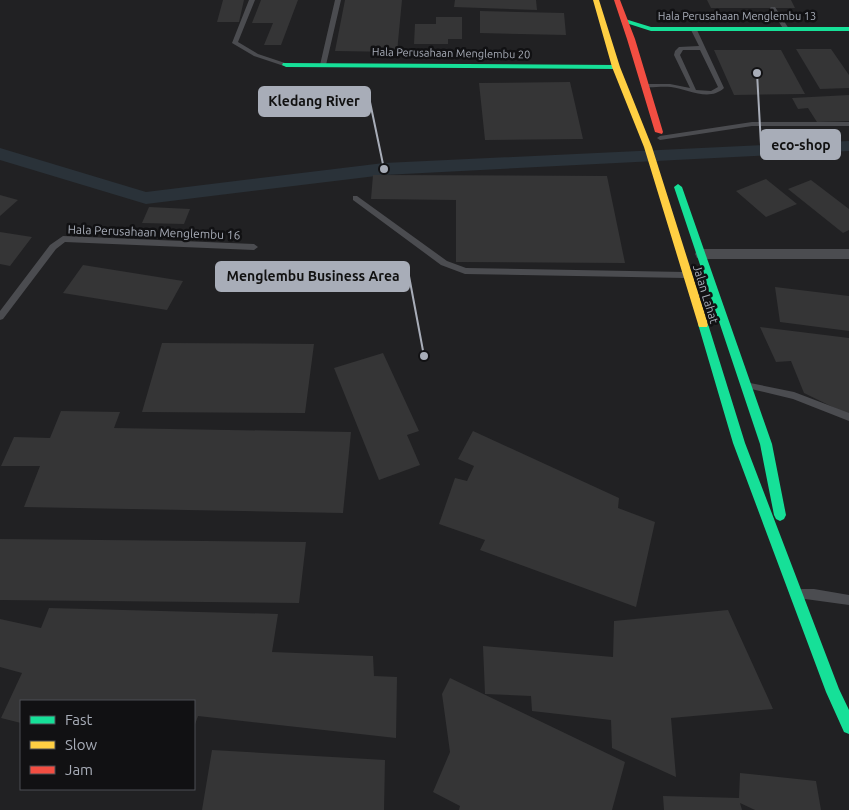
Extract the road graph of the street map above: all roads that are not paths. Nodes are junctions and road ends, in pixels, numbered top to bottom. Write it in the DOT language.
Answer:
graph roads {
  1 [pos="252,0"];
  2 [pos="338,0"];
  3 [pos="596,0"];
  4 [pos="617,0"];
  5 [pos="773,8"];
  6 [pos="625,21"];
  7 [pos="651,29"];
  8 [pos="786,29"];
  9 [pos="849,29"];
  10 [pos="694,30"];
  11 [pos="631,39"];
  12 [pos="702,48"];
  13 [pos="286,65"];
  14 [pos="323,65"];
  15 [pos="616,68"];
  16 [pos="645,86"];
  17 [pos="694,91"];
  18 [pos="849,124"];
  19 [pos="662,143"];
  20 [pos="674,176"];
  21 [pos="355,198"];
  22 [pos="254,247"];
  23 [pos="702,254"];
  24 [pos="849,254"];
  25 [pos="686,275"];
  26 [pos="0,317"];
  27 [pos="745,385"];
  28 [pos="849,417"];
  29 [pos="796,594"];
  30 [pos="849,600"];
  31 [pos="849,727"];
  1 -- 13 [label="lane"];
  2 -- 14 [label="lane"];
  3 -- 15 [label="main road, Jalan Lahat"];
  4 -- 6 [label="main road"];
  5 -- 8 [label="lane"];
  6 -- 7 [label="main road, Hala Perusahaan Menglembu 13"];
  6 -- 11 [label="main road"];
  7 -- 10 [label="main road, Hala Perusahaan Menglembu 13"];
  7 -- 11 [label="main road"];
  8 -- 9 [label="main road, Hala Perusahaan Menglembu 13"];
  8 -- 10 [label="main road, Hala Perusahaan Menglembu 13"];
  10 -- 12 [label="lane"];
  11 -- 16 [label="main road"];
  12 -- 17 [label="lane"];
  12 -- 17 [label="lane"];
  13 -- 14 [label="main road, Hala Perusahaan Menglembu 20"];
  14 -- 15 [label="main road, Hala Perusahaan Menglembu 20"];
  15 -- 25 [label="main road, Jalan Lahat"];
  16 -- 17 [label="lane"];
  16 -- 19 [label="main road"];
  18 -- 19 [label="lane"];
  20 -- 23 [label="main road, Jalan Lahat"];
  21 -- 25 [label="lane"];
  22 -- 26 [label="lane, Hala Perusahaan Menglembu 16"];
  23 -- 24 [label="street"];
  23 -- 27 [label="main road, Jalan Lahat"];
  25 -- 29 [label="main road, Jalan Lahat"];
  27 -- 28 [label="lane"];
  27 -- 29 [label="main road, Jalan Lahat"];
  29 -- 30 [label="lane"];
  29 -- 31 [label="main road, Jalan Lahat"];
}
